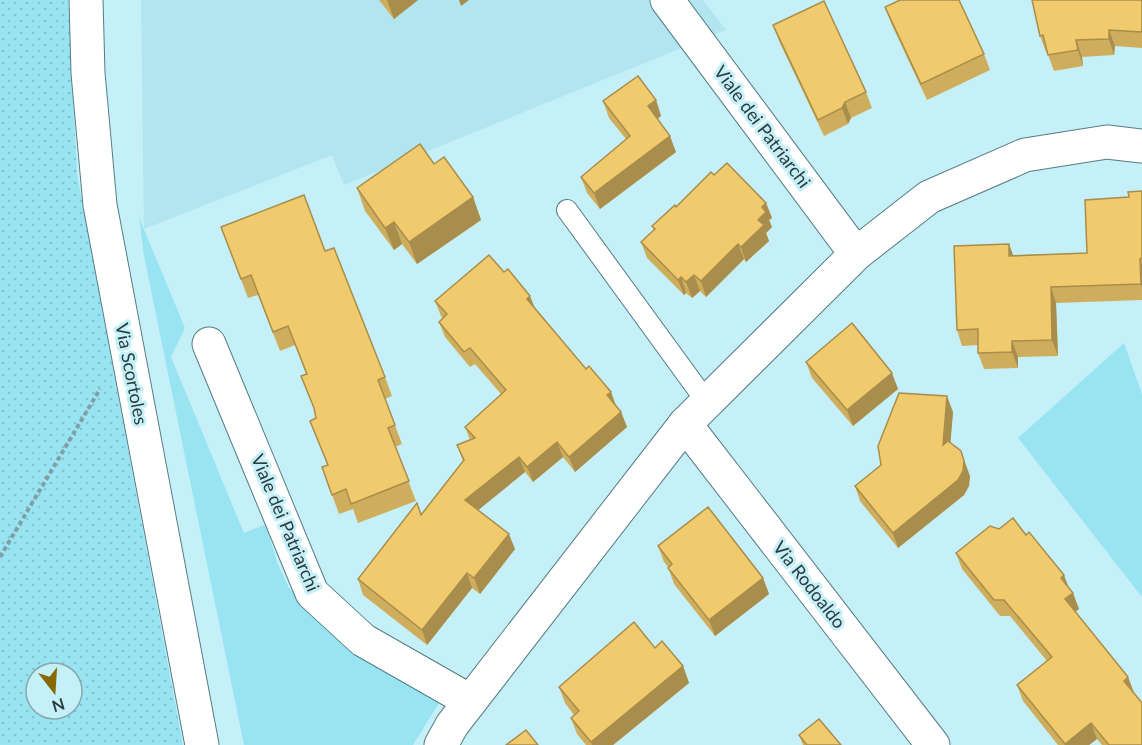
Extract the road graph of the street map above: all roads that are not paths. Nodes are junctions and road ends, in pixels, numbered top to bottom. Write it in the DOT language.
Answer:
graph roads {
  1 [pos="86,0"];
  2 [pos="667,0"];
  3 [pos="1142,146"];
  4 [pos="567,210"];
  5 [pos="856,254"];
  6 [pos="208,344"];
  7 [pos="696,413"];
  8 [pos="470,701"];
  9 [pos="202,745"];
  10 [pos="441,745"];
  11 [pos="933,745"];
  1 -- 9 [label="street, Via Scortoles"];
  2 -- 5 [label="street, Viale dei Patriarchi"];
  3 -- 5 [label="street"];
  4 -- 7 [label="lane"];
  5 -- 7 [label="street"];
  6 -- 8 [label="street, Viale dei Patriarchi"];
  7 -- 8 [label="street"];
  7 -- 11 [label="street, Via Rodoaldo"];
  8 -- 10 [label="street"];
}
